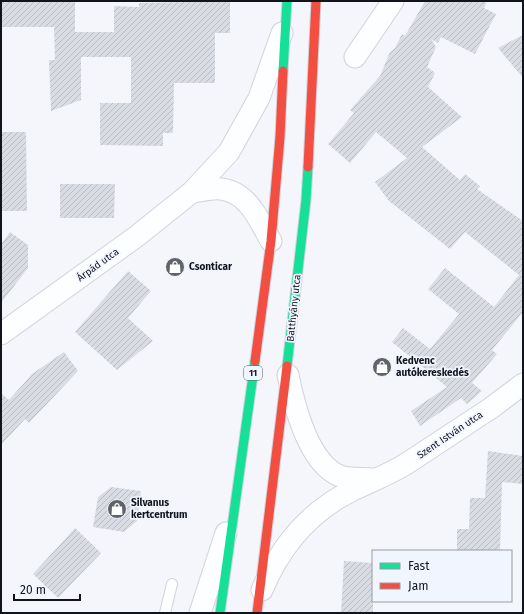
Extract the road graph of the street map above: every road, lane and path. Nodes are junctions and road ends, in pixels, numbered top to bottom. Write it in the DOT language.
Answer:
graph roads {
  1 [pos="287,1"];
  2 [pos="316,1"];
  3 [pos="393,1"];
  4 [pos="286,22"];
  5 [pos="355,57"];
  6 [pos="192,192"];
  7 [pos="271,241"];
  8 [pos="1,334"];
  9 [pos="287,370"];
  10 [pos="523,384"];
  11 [pos="374,479"];
  12 [pos="235,506"];
  13 [pos="172,584"];
  14 [pos="259,604"];
  15 [pos="165,613"];
  16 [pos="200,613"];
  17 [pos="220,613"];
  1 -- 4 [label="main road, 11"];
  2 -- 9 [label="main road, Batthyány utca"];
  3 -- 5 [label="street"];
  4 -- 6 [label="street, Árpád utca"];
  4 -- 7 [label="main road, 11"];
  6 -- 7 [label="street"];
  6 -- 8 [label="street, Árpád utca"];
  7 -- 12 [label="main road, 11"];
  9 -- 11 [label="street, Szent István utca"];
  9 -- 14 [label="main road, Batthyány utca"];
  10 -- 11 [label="street, Szent István utca"];
  11 -- 14 [label="street, Szent István utca"];
  12 -- 16 [label="street"];
  12 -- 17 [label="main road, 11"];
  13 -- 15 [label="lane"];
}
